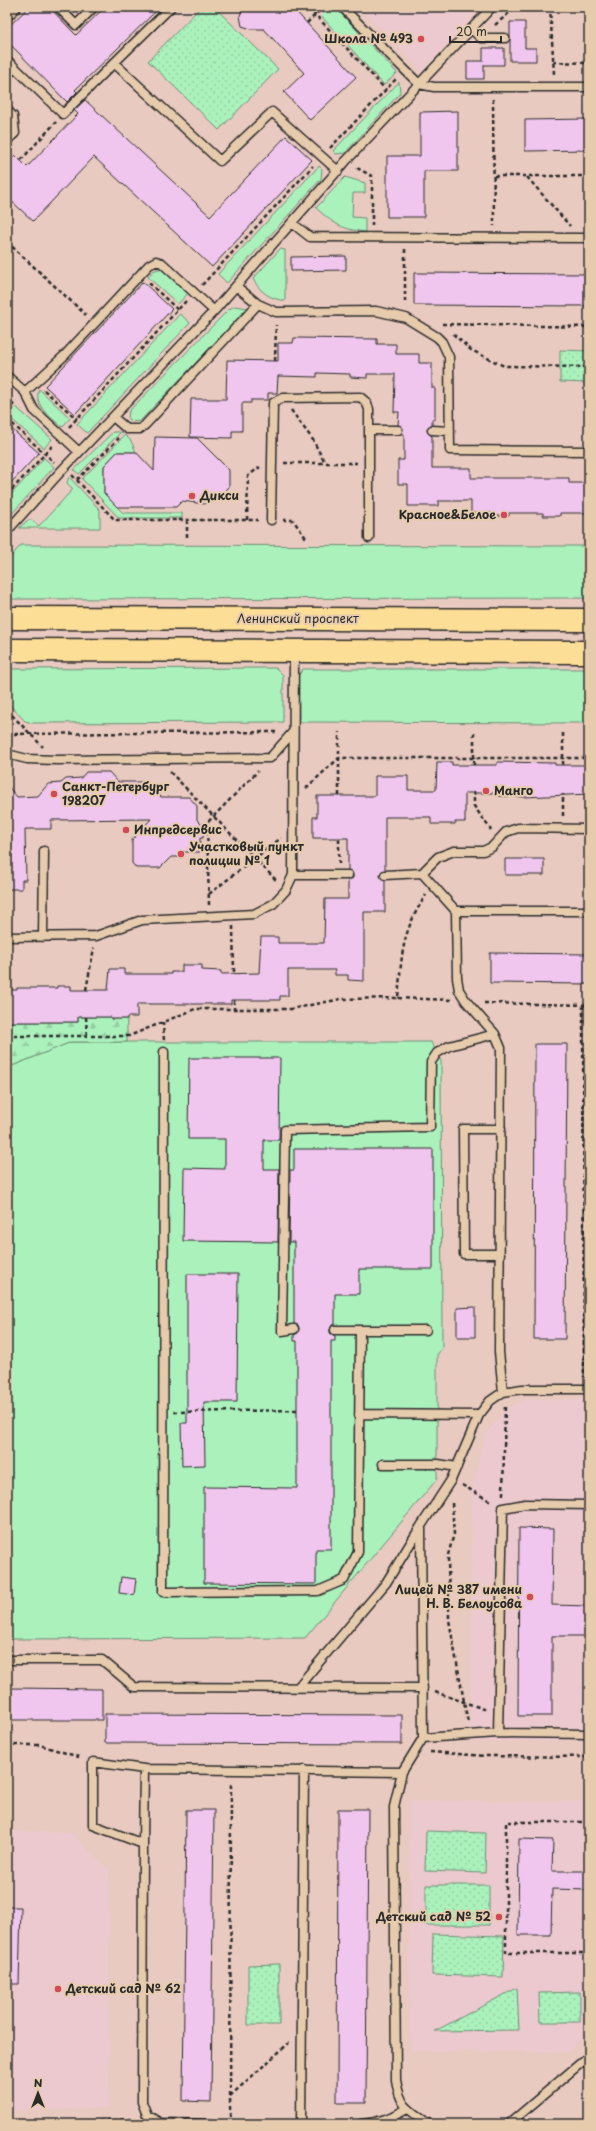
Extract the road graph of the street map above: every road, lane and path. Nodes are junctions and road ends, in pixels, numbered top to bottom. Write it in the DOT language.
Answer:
graph roads {
  1 [pos="17,7"];
  2 [pos="58,7"];
  3 [pos="94,7"];
  4 [pos="171,7"];
  5 [pos="308,7"];
  6 [pos="323,7"];
  7 [pos="342,7"];
  8 [pos="492,7"];
  9 [pos="516,7"];
  10 [pos="550,7"];
  11 [pos="315,14"];
  12 [pos="7,17"];
  13 [pos="499,21"];
  14 [pos="307,23"];
  15 [pos="471,29"];
  16 [pos="505,38"];
  17 [pos="7,60"];
  18 [pos="114,62"];
  19 [pos="553,62"];
  20 [pos="589,63"];
  21 [pos="14,68"];
  22 [pos="404,71"];
  23 [pos="7,75"];
  24 [pos="419,84"];
  25 [pos="494,87"];
  26 [pos="555,87"];
  27 [pos="589,87"];
  28 [pos="386,90"];
  29 [pos="7,110"];
  30 [pos="63,114"];
  31 [pos="7,141"];
  32 [pos="322,156"];
  33 [pos="21,160"];
  34 [pos="346,161"];
  35 [pos="338,171"];
  36 [pos="494,176"];
  37 [pos="589,176"];
  38 [pos="527,177"];
  39 [pos="372,219"];
  40 [pos="292,223"];
  41 [pos="494,238"];
  42 [pos="585,238"];
  43 [pos="405,239"];
  44 [pos="7,242"];
  45 [pos="140,275"];
  46 [pos="236,286"];
  47 [pos="195,292"];
  48 [pos="258,304"];
  49 [pos="409,308"];
  50 [pos="178,310"];
  51 [pos="214,310"];
  52 [pos="276,312"];
  53 [pos="436,322"];
  54 [pos="95,324"];
  55 [pos="442,325"];
  56 [pos="589,327"];
  57 [pos="275,361"];
  58 [pos="589,367"];
  59 [pos="7,376"];
  60 [pos="34,381"];
  61 [pos="25,392"];
  62 [pos="288,406"];
  63 [pos="113,417"];
  64 [pos="76,419"];
  65 [pos="127,429"];
  66 [pos="369,430"];
  67 [pos="398,430"];
  68 [pos="432,430"];
  69 [pos="450,431"];
  70 [pos="62,435"];
  71 [pos="589,451"];
  72 [pos="79,452"];
  73 [pos="272,463"];
  74 [pos="325,463"];
  75 [pos="369,463"];
  76 [pos="77,480"];
  77 [pos="7,495"];
  78 [pos="115,520"];
  79 [pos="187,520"];
  80 [pos="247,520"];
  81 [pos="271,520"];
  82 [pos="7,531"];
  83 [pos="187,537"];
  84 [pos="306,538"];
  85 [pos="369,538"];
  86 [pos="7,618"];
  87 [pos="589,620"];
  88 [pos="7,650"];
  89 [pos="294,650"];
  90 [pos="589,652"];
  91 [pos="7,710"];
  92 [pos="474,731"];
  93 [pos="563,731"];
  94 [pos="293,732"];
  95 [pos="339,732"];
  96 [pos="7,734"];
  97 [pos="30,734"];
  98 [pos="7,754"];
  99 [pos="474,757"];
  100 [pos="270,758"];
  101 [pos="339,758"];
  102 [pos="563,758"];
  103 [pos="589,758"];
  104 [pos="157,759"];
  105 [pos="56,760"];
  106 [pos="474,765"];
  107 [pos="563,765"];
  108 [pos="474,791"];
  109 [pos="563,794"];
  110 [pos="339,796"];
  111 [pos="293,799"];
  112 [pos="213,816"];
  113 [pos="563,828"];
  114 [pos="293,829"];
  115 [pos="589,829"];
  116 [pos="339,838"];
  117 [pos="498,840"];
  118 [pos="44,851"];
  119 [pos="255,858"];
  120 [pos="422,873"];
  121 [pos="293,875"];
  122 [pos="339,875"];
  123 [pos="348,875"];
  124 [pos="385,875"];
  125 [pos="432,886"];
  126 [pos="286,890"];
  127 [pos="208,894"];
  128 [pos="456,911"];
  129 [pos="589,912"];
  130 [pos="233,916"];
  131 [pos="209,917"];
  132 [pos="96,936"];
  133 [pos="43,937"];
  134 [pos="7,938"];
  135 [pos="234,974"];
  136 [pos="86,990"];
  137 [pos="398,998"];
  138 [pos="234,1000"];
  139 [pos="466,1001"];
  140 [pos="583,1005"];
  141 [pos="589,1005"];
  142 [pos="234,1009"];
  143 [pos="86,1017"];
  144 [pos="164,1022"];
  145 [pos="495,1034"];
  146 [pos="7,1036"];
  147 [pos="87,1036"];
  148 [pos="164,1052"];
  149 [pos="500,1129"];
  150 [pos="584,1162"];
  151 [pos="589,1162"];
  152 [pos="500,1254"];
  153 [pos="294,1329"];
  154 [pos="335,1330"];
  155 [pos="360,1330"];
  156 [pos="426,1330"];
  157 [pos="587,1389"];
  158 [pos="503,1392"];
  159 [pos="298,1410"];
  160 [pos="164,1412"];
  161 [pos="359,1414"];
  162 [pos="479,1415"];
  163 [pos="383,1464"];
  164 [pos="457,1467"];
  165 [pos="451,1480"];
  166 [pos="589,1504"];
  167 [pos="503,1508"];
  168 [pos="421,1526"];
  169 [pos="7,1660"];
  170 [pos="298,1687"];
  171 [pos="423,1688"];
  172 [pos="464,1701"];
  173 [pos="498,1715"];
  174 [pos="498,1733"];
  175 [pos="470,1734"];
  176 [pos="589,1734"];
  177 [pos="423,1738"];
  178 [pos="7,1745"];
  179 [pos="416,1750"];
  180 [pos="589,1757"];
  181 [pos="93,1762"];
  182 [pos="144,1769"];
  183 [pos="231,1770"];
  184 [pos="304,1770"];
  185 [pos="402,1772"];
  186 [pos="589,1822"];
  187 [pos="143,1844"];
  188 [pos="589,1953"];
  189 [pos="302,2032"];
  190 [pos="589,2056"];
  191 [pos="230,2096"];
  192 [pos="407,2109"];
  193 [pos="147,2115"];
  194 [pos="43,2124"];
  195 [pos="212,2124"];
  196 [pos="230,2124"];
  197 [pos="301,2124"];
  198 [pos="360,2124"];
  199 [pos="429,2124"];
  200 [pos="509,2124"];
  1 -- 12 [label="lane"];
  2 -- 3 [label="lane"];
  4 -- 18 [label="lane"];
  5 -- 11 [label="path"];
  6 -- 11 [label="path"];
  7 -- 22 [label="lane"];
  8 -- 15 [label="lane"];
  9 -- 13 [label="path"];
  10 -- 19 [label="path"];
  11 -- 14 [label="path"];
  11 -- 28 [label="path"];
  15 -- 16 [label="lane"];
  15 -- 24 [label="lane"];
  17 -- 21 [label="lane"];
  18 -- 30 [label="lane"];
  18 -- 32 [label="lane"];
  19 -- 20 [label="path"];
  19 -- 26 [label="path"];
  21 -- 23 [label="lane"];
  21 -- 30 [label="lane"];
  22 -- 24 [label="lane"];
  22 -- 28 [label="path"];
  24 -- 25 [label="lane"];
  24 -- 34 [label="lane"];
  25 -- 26 [label="lane"];
  25 -- 36 [label="path"];
  26 -- 27 [label="lane"];
  28 -- 32 [label="path"];
  29 -- 31 [label="lane"];
  30 -- 33 [label="path"];
  32 -- 35 [label="lane"];
  32 -- 47 [label="path"];
  34 -- 35 [label="lane"];
  34 -- 39 [label="path"];
  35 -- 40 [label="lane"];
  36 -- 38 [label="path"];
  36 -- 41 [label="path"];
  37 -- 38 [label="path"];
  38 -- 42 [label="path"];
  40 -- 43 [label="lane"];
  40 -- 46 [label="lane"];
  41 -- 42 [label="lane"];
  41 -- 43 [label="lane"];
  43 -- 49 [label="path"];
  44 -- 54 [label="path"];
  45 -- 47 [label="lane"];
  45 -- 50 [label="path"];
  45 -- 54 [label="lane"];
  46 -- 48 [label="lane"];
  46 -- 51 [label="lane"];
  47 -- 50 [label="path"];
  47 -- 51 [label="lane"];
  48 -- 52 [label="lane"];
  48 -- 65 [label="lane"];
  50 -- 64 [label="path"];
  51 -- 63 [label="lane"];
  52 -- 57 [label="path"];
  52 -- 69 [label="lane"];
  53 -- 55 [label="path"];
  54 -- 60 [label="lane"];
  55 -- 56 [label="path"];
  55 -- 58 [label="path"];
  59 -- 61 [label="lane"];
  60 -- 61 [label="lane"];
  60 -- 64 [label="path"];
  61 -- 70 [label="lane"];
  62 -- 74 [label="path"];
  63 -- 65 [label="lane"];
  63 -- 72 [label="lane"];
  64 -- 70 [label="path"];
  65 -- 76 [label="path"];
  66 -- 67 [label="lane"];
  66 -- 73 [label="lane"];
  66 -- 75 [label="lane"];
  68 -- 69 [label="lane"];
  69 -- 71 [label="lane"];
  70 -- 72 [label="lane"];
  70 -- 77 [label="path"];
  72 -- 82 [label="lane"];
  73 -- 74 [label="path"];
  73 -- 80 [label="path"];
  73 -- 81 [label="lane"];
  74 -- 75 [label="path"];
  75 -- 85 [label="lane"];
  78 -- 79 [label="path"];
  79 -- 80 [label="path"];
  79 -- 83 [label="path"];
  80 -- 81 [label="path"];
  81 -- 84 [label="path"];
  86 -- 87 [label="main road, Ленинский проспект"];
  88 -- 89 [label="main road"];
  89 -- 90 [label="main road"];
  89 -- 94 [label="lane"];
  91 -- 97 [label="path"];
  92 -- 99 [label="path"];
  93 -- 102 [label="path"];
  94 -- 97 [label="path"];
  94 -- 100 [label="lane"];
  94 -- 111 [label="lane"];
  95 -- 101 [label="path"];
  96 -- 97 [label="path"];
  97 -- 105 [label="path"];
  98 -- 105 [label="lane"];
  99 -- 101 [label="path"];
  99 -- 102 [label="path"];
  99 -- 106 [label="path"];
  100 -- 104 [label="lane"];
  100 -- 112 [label="path"];
  101 -- 110 [label="path"];
  101 -- 111 [label="path"];
  102 -- 103 [label="path"];
  102 -- 107 [label="path"];
  104 -- 105 [label="lane"];
  104 -- 112 [label="path"];
  108 -- 117 [label="path"];
  109 -- 113 [label="path"];
  111 -- 114 [label="lane"];
  112 -- 119 [label="path"];
  112 -- 127 [label="path"];
  113 -- 115 [label="lane"];
  113 -- 117 [label="lane"];
  114 -- 119 [label="path"];
  114 -- 121 [label="lane"];
  116 -- 122 [label="path"];
  117 -- 120 [label="lane"];
  118 -- 133 [label="lane"];
  119 -- 126 [label="path"];
  119 -- 127 [label="path"];
  120 -- 124 [label="lane"];
  120 -- 125 [label="lane"];
  121 -- 122 [label="lane"];
  121 -- 126 [label="lane"];
  122 -- 123 [label="lane"];
  125 -- 128 [label="lane"];
  125 -- 137 [label="path"];
  126 -- 130 [label="lane"];
  127 -- 131 [label="path"];
  128 -- 129 [label="lane"];
  128 -- 139 [label="lane"];
  130 -- 131 [label="lane"];
  130 -- 135 [label="path"];
  131 -- 132 [label="lane"];
  132 -- 133 [label="lane"];
  132 -- 136 [label="path"];
  133 -- 134 [label="lane"];
  137 -- 139 [label="path"];
  137 -- 142 [label="path"];
  138 -- 142 [label="path"];
  139 -- 140 [label="path"];
  139 -- 145 [label="lane"];
  140 -- 141 [label="path"];
  140 -- 150 [label="path"];
  142 -- 144 [label="path"];
  143 -- 147 [label="path"];
  144 -- 147 [label="path"];
  144 -- 148 [label="path"];
  145 -- 149 [label="lane"];
  145 -- 153 [label="lane"];
  146 -- 147 [label="path"];
  148 -- 160 [label="lane"];
  149 -- 152 [label="lane"];
  149 -- 152 [label="lane"];
  150 -- 151 [label="path"];
  150 -- 157 [label="path"];
  152 -- 158 [label="lane"];
  154 -- 155 [label="lane"];
  155 -- 156 [label="lane"];
  155 -- 161 [label="lane"];
  157 -- 158 [label="lane"];
  158 -- 162 [label="lane"];
  158 -- 167 [label="path"];
  159 -- 160 [label="path"];
  160 -- 161 [label="lane"];
  161 -- 162 [label="lane"];
  162 -- 164 [label="lane"];
  163 -- 164 [label="lane"];
  164 -- 165 [label="lane"];
  165 -- 167 [label="path"];
  165 -- 168 [label="lane"];
  165 -- 172 [label="path"];
  166 -- 167 [label="lane"];
  167 -- 173 [label="lane"];
  168 -- 170 [label="lane"];
  168 -- 171 [label="lane"];
  169 -- 170 [label="lane"];
  170 -- 171 [label="lane"];
  171 -- 172 [label="path"];
  171 -- 177 [label="lane"];
  172 -- 173 [label="path"];
  172 -- 175 [label="path"];
  173 -- 174 [label="lane"];
  174 -- 175 [label="lane"];
  174 -- 176 [label="lane"];
  175 -- 177 [label="lane"];
  177 -- 179 [label="lane"];
  178 -- 181 [label="path"];
  179 -- 180 [label="path"];
  179 -- 185 [label="lane"];
  181 -- 182 [label="lane"];
  181 -- 187 [label="lane"];
  182 -- 183 [label="lane"];
  182 -- 187 [label="lane"];
  183 -- 184 [label="lane"];
  183 -- 191 [label="path"];
  184 -- 185 [label="lane"];
  184 -- 189 [label="lane"];
  185 -- 192 [label="lane"];
  186 -- 188 [label="path"];
  187 -- 193 [label="lane"];
  189 -- 191 [label="path"];
  189 -- 197 [label="lane"];
  190 -- 200 [label="lane"];
  191 -- 196 [label="path"];
  192 -- 198 [label="lane"];
  192 -- 199 [label="lane"];
  193 -- 194 [label="path"];
  193 -- 195 [label="lane"];
}
